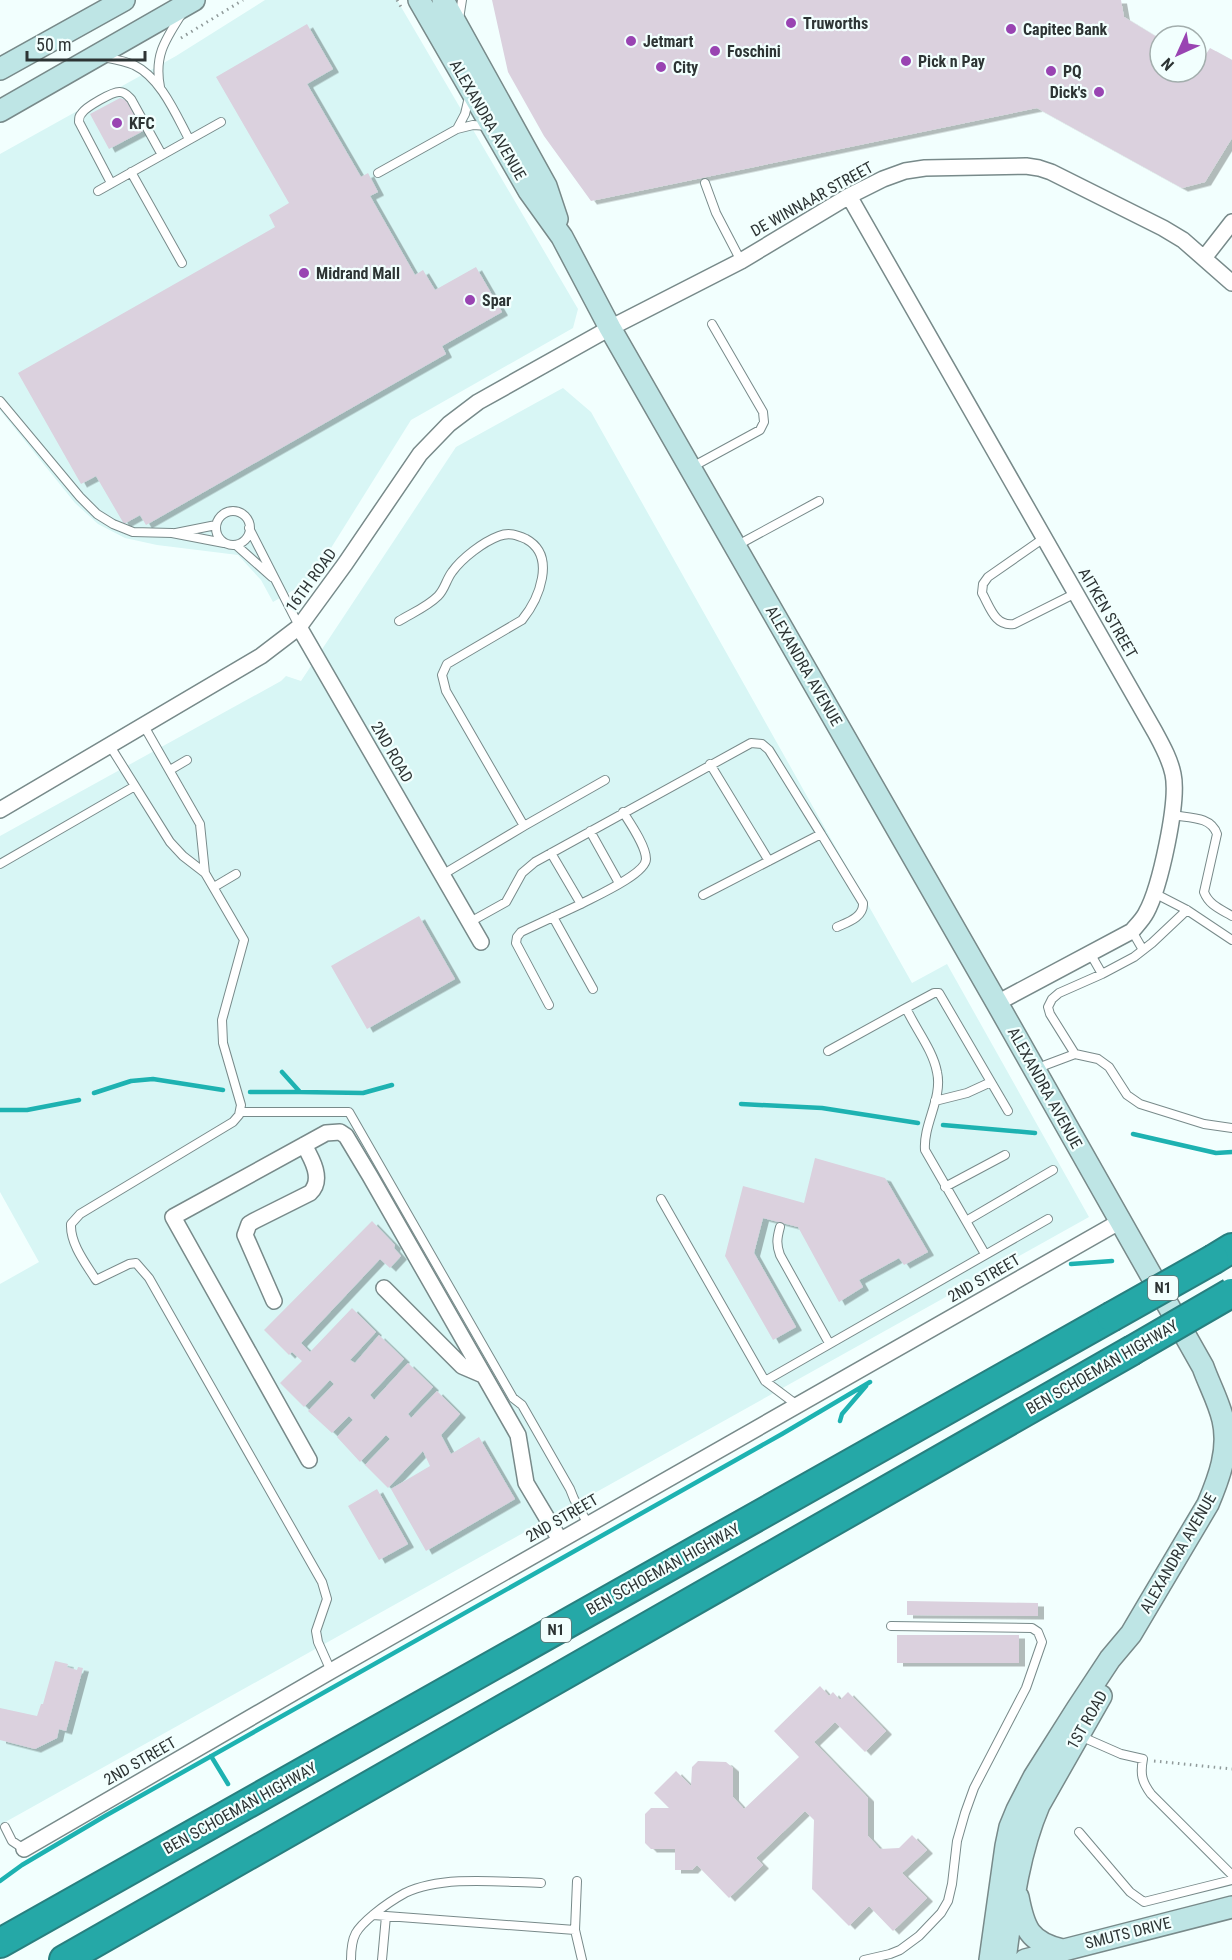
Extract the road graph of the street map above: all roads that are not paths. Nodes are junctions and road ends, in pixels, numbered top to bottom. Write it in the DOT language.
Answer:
graph roads {
  1 [pos="124,0"];
  2 [pos="419,0"];
  3 [pos="443,0"];
  4 [pos="462,0"];
  5 [pos="191,2"];
  6 [pos="458,27"];
  7 [pos="95,56"];
  8 [pos="0,69"];
  9 [pos="161,88"];
  10 [pos="471,89"];
  11 [pos="0,111"];
  12 [pos="221,122"];
  13 [pos="492,127"];
  14 [pos="457,129"];
  15 [pos="189,140"];
  16 [pos="162,155"];
  17 [pos="131,172"];
  18 [pos="378,173"];
  19 [pos="111,183"];
  20 [pos="705,183"];
  21 [pos="98,191"];
  22 [pos="849,196"];
  23 [pos="1232,222"];
  24 [pos="562,237"];
  25 [pos="1204,258"];
  26 [pos="741,261"];
  27 [pos="182,263"];
  28 [pos="1232,282"];
  29 [pos="712,324"];
  30 [pos="610,327"];
  31 [pos="0,401"];
  32 [pos="691,468"];
  33 [pos="819,501"];
  34 [pos="216,525"];
  35 [pos="249,528"];
  36 [pos="172,533"];
  37 [pos="1044,538"];
  38 [pos="225,543"];
  39 [pos="236,545"];
  40 [pos="736,547"];
  41 [pos="275,580"];
  42 [pos="1076,593"];
  43 [pos="399,621"];
  44 [pos="299,627"];
  45 [pos="144,726"];
  46 [pos="110,746"];
  47 [pos="187,760"];
  48 [pos="710,764"];
  49 [pos="170,770"];
  50 [pos="605,780"];
  51 [pos="135,786"];
  52 [pos="0,810"];
  53 [pos="623,812"];
  54 [pos="1172,815"];
  55 [pos="524,826"];
  56 [pos="590,831"];
  57 [pos="821,834"];
  58 [pos="551,853"];
  59 [pos="769,861"];
  60 [pos="0,864"];
  61 [pos="205,873"];
  62 [pos="236,874"];
  63 [pos="442,875"];
  64 [pos="619,883"];
  65 [pos="214,887"];
  66 [pos="1154,893"];
  67 [pos="703,895"];
  68 [pos="581,904"];
  69 [pos="1187,910"];
  70 [pos="1232,916"];
  71 [pos="553,917"];
  72 [pos="470,922"];
  73 [pos="837,927"];
  74 [pos="1132,931"];
  75 [pos="1232,940"];
  76 [pos="481,942"];
  77 [pos="1143,950"];
  78 [pos="1090,953"];
  79 [pos="1102,974"];
  80 [pos="592,989"];
  81 [pos="997,1003"];
  82 [pos="549,1005"];
  83 [pos="906,1008"];
  84 [pos="828,1051"];
  85 [pos="1075,1054"];
  86 [pos="1034,1070"];
  87 [pos="991,1082"];
  88 [pos="935,1101"];
  89 [pos="1008,1111"];
  90 [pos="240,1112"];
  91 [pos="1232,1128"];
  92 [pos="304,1145"];
  93 [pos="1005,1155"];
  94 [pos="1053,1170"];
  95 [pos="945,1187"];
  96 [pos="661,1199"];
  97 [pos="1048,1219"];
  98 [pos="966,1221"];
  99 [pos="1119,1222"];
  100 [pos="780,1227"];
  101 [pos="985,1254"];
  102 [pos="1223,1254"];
  103 [pos="384,1288"];
  104 [pos="1231,1292"];
  105 [pos="274,1301"];
  106 [pos="829,1343"];
  107 [pos="483,1376"];
  108 [pos="765,1381"];
  109 [pos="797,1405"];
  110 [pos="309,1460"];
  111 [pos="588,1524"];
  112 [pos="560,1540"];
  113 [pos="891,1626"];
  114 [pos="1131,1634"];
  115 [pos="331,1671"];
  116 [pos="1079,1736"];
  117 [pos="5,1827"];
  118 [pos="1079,1832"];
  119 [pos="24,1849"];
  120 [pos="1232,1875"];
  121 [pos="1232,1880"];
  122 [pos="577,1881"];
  123 [pos="541,1883"];
  124 [pos="1016,1888"];
  125 [pos="1232,1907"];
  126 [pos="373,1916"];
  127 [pos="386,1916"];
  128 [pos="574,1930"];
  129 [pos="0,1943"];
  130 [pos="1062,1950"];
  131 [pos="64,1960"];
  132 [pos="351,1960"];
  133 [pos="382,1960"];
  134 [pos="582,1960"];
  135 [pos="864,1960"];
  136 [pos="990,1960"];
  137 [pos="1005,1960"];
  138 [pos="1025,1960"];
  1 -- 8 [label="main road"];
  2 -- 10 [label="main road, ALEXANDRA AVENUE"];
  3 -- 6 [label="main road, ALEXANDRA AVENUE"];
  4 -- 6 [label="lane"];
  5 -- 7 [label="main road"];
  5 -- 9 [label="lane"];
  6 -- 24 [label="main road, ALEXANDRA AVENUE"];
  7 -- 9 [label="lane"];
  7 -- 11 [label="main road"];
  9 -- 15 [label="lane"];
  10 -- 13 [label="main road, ALEXANDRA AVENUE"];
  10 -- 14 [label="lane"];
  12 -- 15 [label="lane"];
  13 -- 14 [label="lane"];
  13 -- 24 [label="main road, ALEXANDRA AVENUE"];
  14 -- 18 [label="lane"];
  15 -- 16 [label="lane"];
  16 -- 17 [label="lane"];
  16 -- 19 [label="lane"];
  17 -- 19 [label="lane"];
  17 -- 27 [label="lane"];
  19 -- 21 [label="lane"];
  20 -- 26 [label="lane"];
  22 -- 25 [label="street, DE WINNAAR STREET"];
  22 -- 26 [label="street, DE WINNAAR STREET"];
  22 -- 37 [label="street, AITKEN STREET"];
  23 -- 25 [label="street"];
  24 -- 30 [label="main road, ALEXANDRA AVENUE"];
  25 -- 28 [label="street, DE WINNAAR STREET"];
  26 -- 30 [label="street, DE WINNAAR STREET"];
  29 -- 32 [label="lane"];
  30 -- 32 [label="main road, ALEXANDRA AVENUE"];
  30 -- 44 [label="street, 16TH ROAD"];
  31 -- 36 [label="lane"];
  32 -- 40 [label="main road, ALEXANDRA AVENUE"];
  33 -- 40 [label="lane"];
  34 -- 35 [label="lane"];
  34 -- 36 [label="lane"];
  34 -- 38 [label="lane"];
  35 -- 39 [label="lane"];
  35 -- 41 [label="lane, 2ND ROAD"];
  36 -- 38 [label="lane"];
  37 -- 42 [label="street, AITKEN STREET"];
  37 -- 42 [label="lane"];
  38 -- 39 [label="lane"];
  39 -- 41 [label="lane, 2ND ROAD"];
  40 -- 81 [label="main road, ALEXANDRA AVENUE"];
  41 -- 44 [label="lane, 2ND ROAD"];
  42 -- 54 [label="street, AITKEN STREET"];
  43 -- 55 [label="lane"];
  44 -- 45 [label="street, 16TH ROAD"];
  44 -- 63 [label="street, 2ND ROAD"];
  45 -- 46 [label="street, 16TH ROAD"];
  45 -- 49 [label="lane"];
  46 -- 51 [label="lane"];
  46 -- 52 [label="street, 16TH ROAD"];
  47 -- 49 [label="lane"];
  48 -- 53 [label="lane"];
  48 -- 57 [label="lane"];
  48 -- 59 [label="lane"];
  49 -- 61 [label="lane"];
  50 -- 55 [label="lane"];
  51 -- 60 [label="lane"];
  51 -- 61 [label="lane"];
  53 -- 56 [label="lane"];
  53 -- 64 [label="lane"];
  54 -- 66 [label="street, AITKEN STREET"];
  54 -- 70 [label="lane"];
  55 -- 63 [label="lane"];
  56 -- 58 [label="lane"];
  56 -- 64 [label="lane"];
  57 -- 59 [label="lane"];
  57 -- 73 [label="lane"];
  58 -- 68 [label="lane"];
  58 -- 72 [label="lane"];
  59 -- 67 [label="lane"];
  61 -- 65 [label="lane"];
  62 -- 65 [label="lane"];
  63 -- 72 [label="street, 2ND ROAD"];
  64 -- 68 [label="lane"];
  65 -- 90 [label="lane"];
  66 -- 69 [label="lane"];
  66 -- 74 [label="street, AITKEN STREET"];
  68 -- 71 [label="lane"];
  69 -- 75 [label="lane"];
  69 -- 77 [label="lane"];
  71 -- 80 [label="lane"];
  71 -- 82 [label="lane"];
  72 -- 76 [label="street, 2ND ROAD"];
  74 -- 77 [label="lane"];
  74 -- 78 [label="street, AITKEN STREET"];
  77 -- 79 [label="lane"];
  78 -- 79 [label="lane"];
  78 -- 81 [label="street, AITKEN STREET"];
  79 -- 85 [label="lane"];
  81 -- 86 [label="main road, ALEXANDRA AVENUE"];
  83 -- 84 [label="lane"];
  83 -- 87 [label="lane"];
  83 -- 88 [label="lane"];
  85 -- 86 [label="lane"];
  85 -- 91 [label="lane"];
  86 -- 99 [label="main road, ALEXANDRA AVENUE"];
  87 -- 88 [label="lane"];
  87 -- 89 [label="lane"];
  88 -- 95 [label="lane"];
  90 -- 111 [label="lane"];
  90 -- 115 [label="lane"];
  92 -- 105 [label="street"];
  92 -- 107 [label="street"];
  92 -- 110 [label="street"];
  93 -- 95 [label="lane"];
  94 -- 98 [label="lane"];
  95 -- 98 [label="lane"];
  96 -- 108 [label="lane"];
  97 -- 101 [label="lane"];
  98 -- 101 [label="lane"];
  99 -- 109 [label="street, 2ND STREET"];
  99 -- 114 [label="main road, ALEXANDRA AVENUE"];
  100 -- 106 [label="lane"];
  101 -- 106 [label="lane"];
  102 -- 129 [label="highway, BEN SCHOEMAN HIGHWAY / N1, bridge"];
  103 -- 107 [label="street"];
  104 -- 131 [label="highway, BEN SCHOEMAN HIGHWAY / N1, bridge"];
  106 -- 108 [label="lane"];
  107 -- 112 [label="street"];
  108 -- 109 [label="lane"];
  109 -- 111 [label="street, 2ND STREET"];
  111 -- 112 [label="street, 2ND STREET"];
  112 -- 115 [label="street, 2ND STREET"];
  113 -- 135 [label="lane"];
  114 -- 116 [label="main road, 1ST ROAD"];
  114 -- 136 [label="main road, ALEXANDRA AVENUE"];
  115 -- 119 [label="street, 2ND STREET"];
  116 -- 120 [label="lane"];
  116 -- 124 [label="main road, 1ST ROAD"];
  117 -- 119 [label="lane"];
  118 -- 121 [label="lane"];
  122 -- 128 [label="lane"];
  123 -- 126 [label="lane"];
  124 -- 130 [label="main road"];
  124 -- 137 [label="main road"];
  125 -- 130 [label="main road, SMUTS DRIVE"];
  126 -- 127 [label="lane"];
  126 -- 132 [label="lane"];
  127 -- 128 [label="lane"];
  127 -- 133 [label="lane"];
  128 -- 134 [label="lane"];
  130 -- 138 [label="main road, SMUTS DRIVE"];
}
